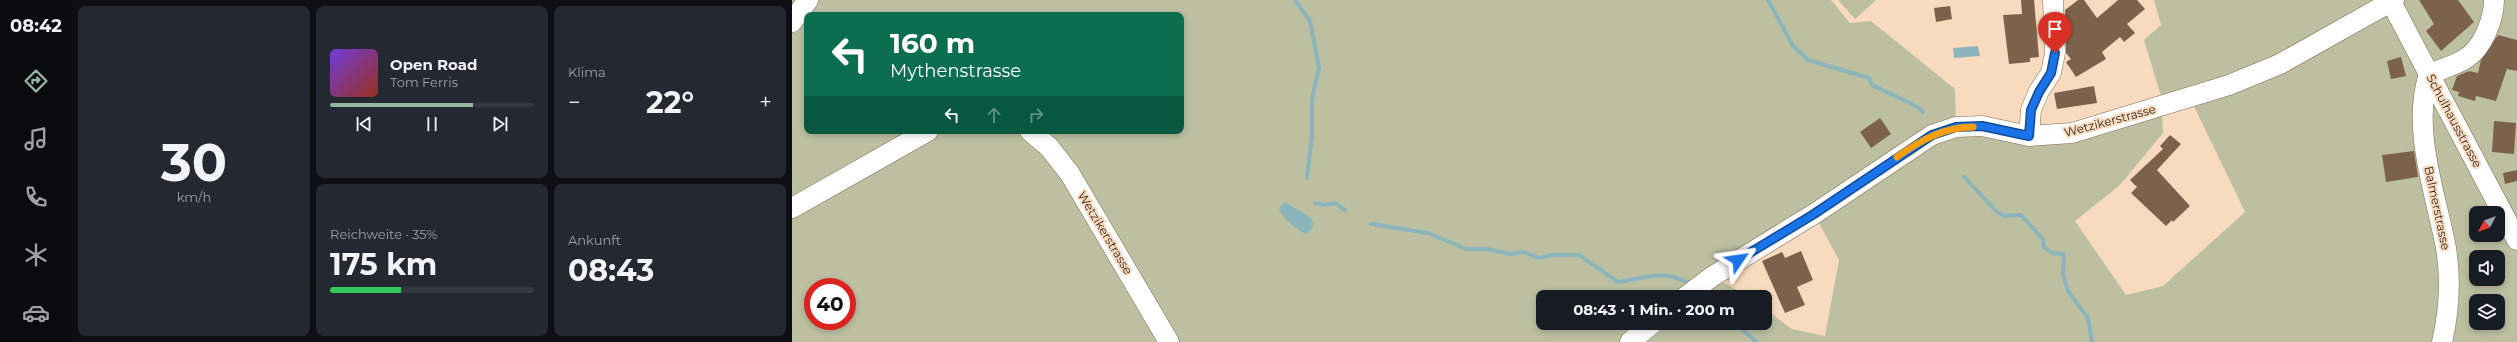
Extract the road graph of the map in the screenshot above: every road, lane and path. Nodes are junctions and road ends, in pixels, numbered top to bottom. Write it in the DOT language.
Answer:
graph roads {
  1 [pos="808,0"];
  2 [pos="2053,0"];
  3 [pos="2494,0"];
  4 [pos="2393,1"];
  5 [pos="792,22"];
  6 [pos="2429,74"];
  7 [pos="923,134"];
  8 [pos="1034,134"];
  9 [pos="2029,136"];
  10 [pos="792,208"];
  11 [pos="2517,240"];
  12 [pos="1695,290"];
  13 [pos="1645,330"];
  14 [pos="1169,342"];
  15 [pos="1630,342"];
  16 [pos="2442,342"];
  1 -- 5 [label="street"];
  2 -- 9 [label="street"];
  3 -- 6 [label="street"];
  4 -- 6 [label="street, Schulhausstrasse"];
  4 -- 9 [label="street, Wetzikerstrasse"];
  6 -- 11 [label="street, Schulhausstrasse"];
  6 -- 16 [label="street, Balmerstrasse"];
  7 -- 10 [label="street"];
  8 -- 14 [label="street, Wetzikerstrasse"];
  9 -- 12 [label="street, Wetzikerstrasse"];
  13 -- 15 [label="street"];
}
